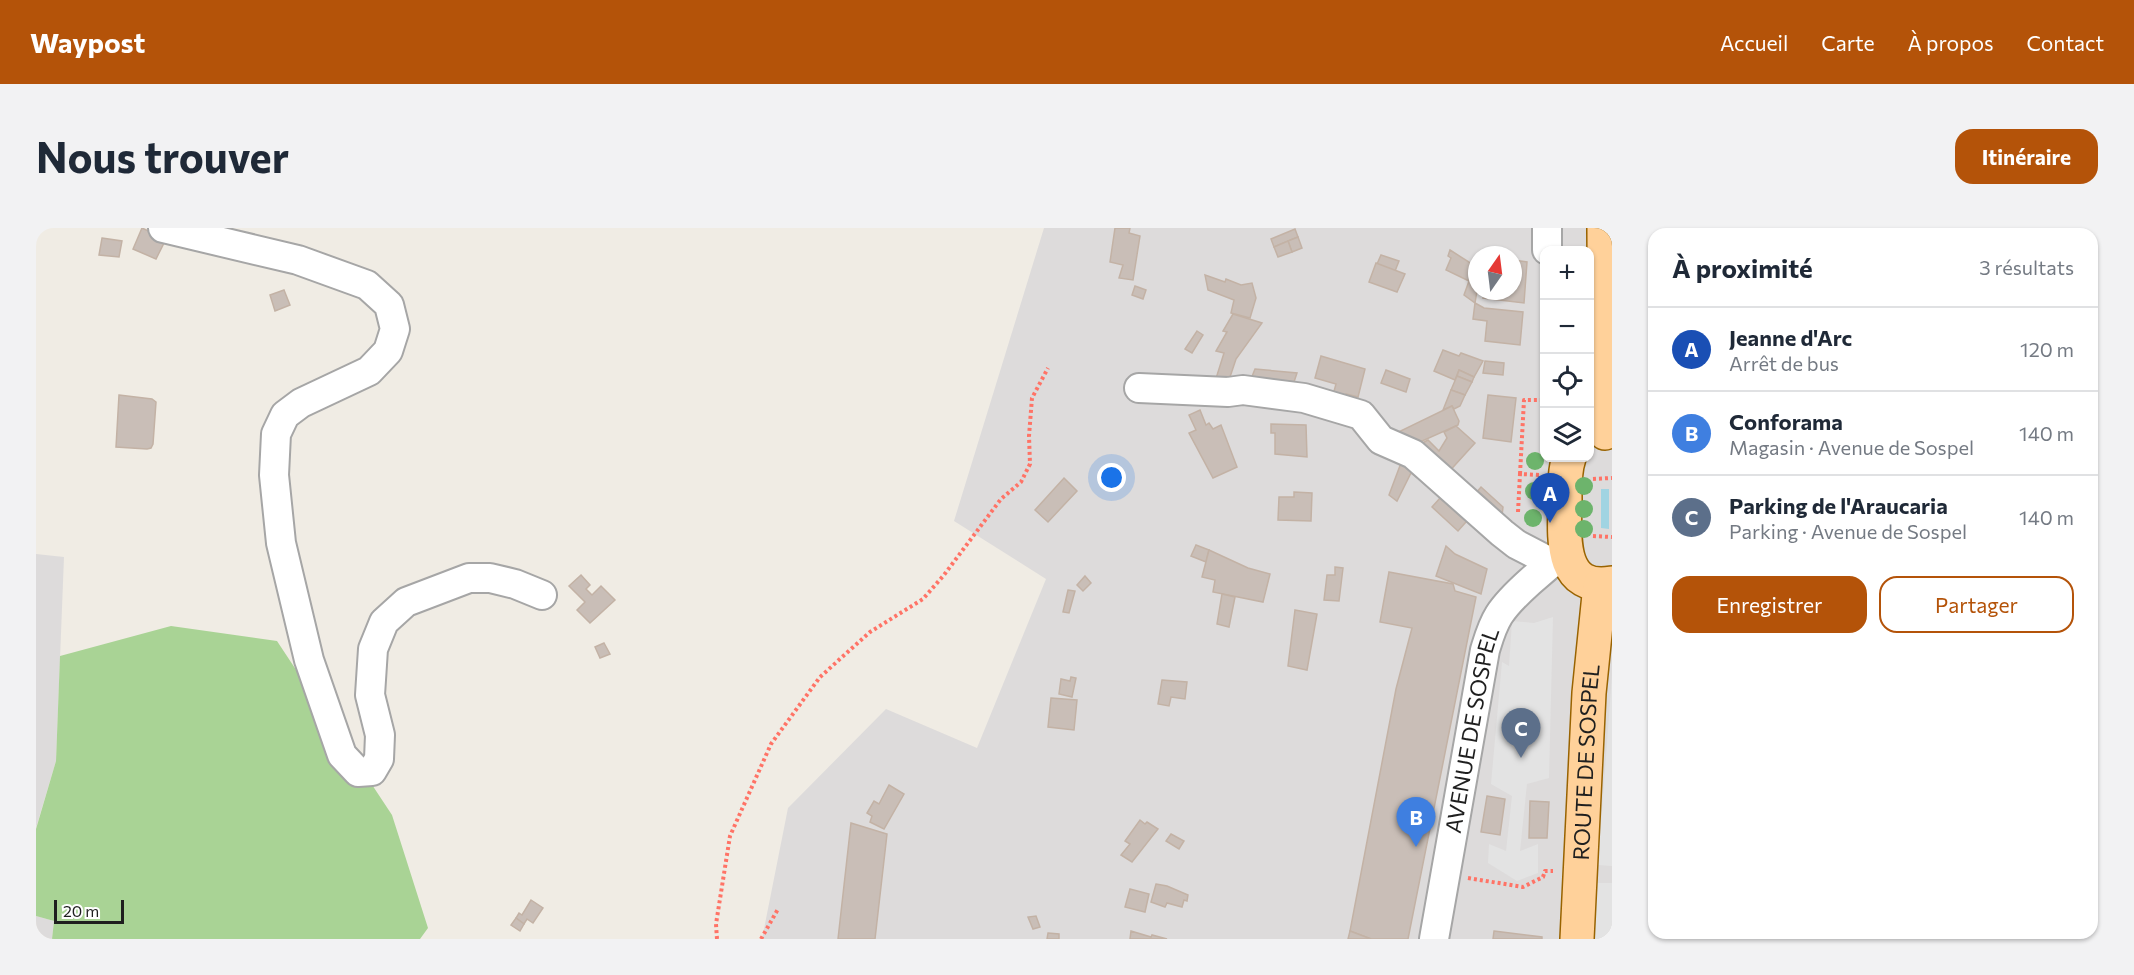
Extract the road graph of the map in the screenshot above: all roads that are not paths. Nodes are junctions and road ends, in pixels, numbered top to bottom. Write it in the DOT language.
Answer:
graph roads {
  1 [pos="163,228"];
  2 [pos="1547,228"];
  3 [pos="1604,228"];
  4 [pos="1547,246"];
  5 [pos="1139,388"];
  6 [pos="1602,434"];
  7 [pos="1568,462"];
  8 [pos="1569,551"];
  9 [pos="1606,584"];
  10 [pos="542,595"];
  11 [pos="1434,939"];
  12 [pos="1577,939"];
  1 -- 10 [label="street"];
  2 -- 4 [label="street"];
  3 -- 6 [label="main road"];
  5 -- 8 [label="street"];
  7 -- 8 [label="main road"];
  8 -- 9 [label="main road, ROUTE DE SOSPEL"];
  8 -- 11 [label="street, AVENUE DE SOSPEL"];
  9 -- 12 [label="main road, ROUTE DE SOSPEL"];
}
